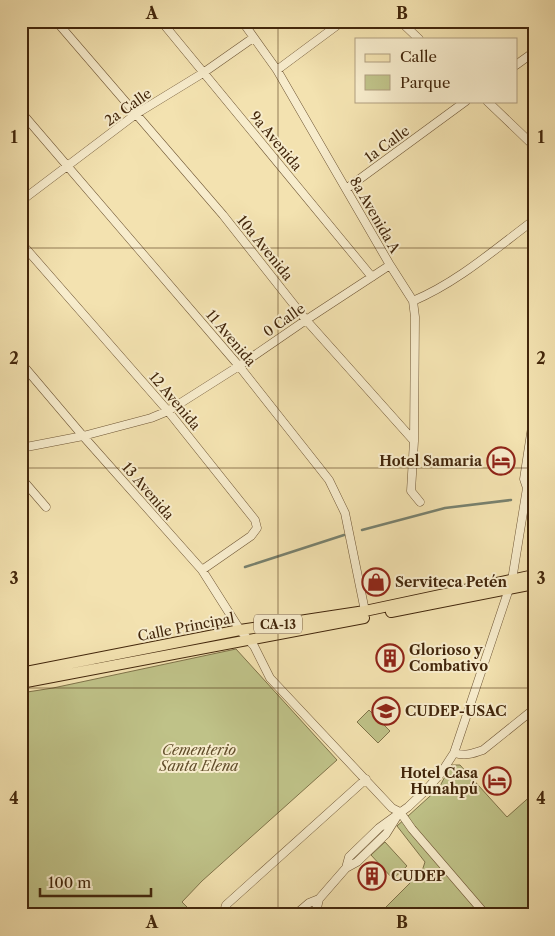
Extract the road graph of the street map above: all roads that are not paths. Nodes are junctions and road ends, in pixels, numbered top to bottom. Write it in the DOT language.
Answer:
graph roads {
  1 [pos="56,21"];
  2 [pos="160,21"];
  3 [pos="242,21"];
  4 [pos="344,21"];
  5 [pos="400,21"];
  6 [pos="253,38"];
  7 [pos="418,38"];
  8 [pos="534,52"];
  9 [pos="518,64"];
  10 [pos="277,70"];
  11 [pos="203,73"];
  12 [pos="465,102"];
  13 [pos="488,102"];
  14 [pos="21,112"];
  15 [pos="136,114"];
  16 [pos="534,146"];
  17 [pos="68,167"];
  18 [pos="346,189"];
  19 [pos="21,201"];
  20 [pos="534,220"];
  21 [pos="21,243"];
  22 [pos="390,265"];
  23 [pos="372,278"];
  24 [pos="413,301"];
  25 [pos="306,320"];
  26 [pos="21,363"];
  27 [pos="240,366"];
  28 [pos="168,412"];
  29 [pos="534,414"];
  30 [pos="83,436"];
  31 [pos="414,442"];
  32 [pos="21,448"];
  33 [pos="534,460"];
  34 [pos="21,478"];
  35 [pos="527,488"];
  36 [pos="420,502"];
  37 [pos="46,507"];
  38 [pos="202,570"];
  39 [pos="534,575"];
  40 [pos="510,584"];
  41 [pos="534,584"];
  42 [pos="365,611"];
  43 [pos="240,630"];
  44 [pos="249,640"];
  45 [pos="21,674"];
  46 [pos="21,683"];
  47 [pos="534,709"];
  48 [pos="454,753"];
  49 [pos="366,779"];
  50 [pos="400,812"];
  51 [pos="319,899"];
  52 [pos="223,915"];
  53 [pos="295,915"];
  54 [pos="309,915"];
  55 [pos="486,915"];
  1 -- 15 [label="street, 10a Avenida"];
  2 -- 11 [label="street, 9a Avenida"];
  3 -- 6 [label="street, 8a Avenida A"];
  4 -- 10 [label="street"];
  5 -- 7 [label="street"];
  6 -- 10 [label="street, 8a Avenida A"];
  6 -- 11 [label="street, 2a Calle"];
  8 -- 9 [label="street"];
  10 -- 18 [label="street, 8a Avenida A"];
  11 -- 15 [label="street, 2a Calle"];
  11 -- 23 [label="street, 9a Avenida"];
  12 -- 18 [label="street, 1a Calle"];
  13 -- 16 [label="street"];
  14 -- 17 [label="street, 11 Avenida"];
  15 -- 17 [label="street, 2a Calle"];
  15 -- 25 [label="street, 10a Avenida"];
  17 -- 19 [label="street, 2a Calle"];
  17 -- 27 [label="street, 11 Avenida"];
  18 -- 22 [label="street, 8a Avenida A"];
  20 -- 24 [label="street"];
  21 -- 28 [label="street, 12 Avenida"];
  22 -- 23 [label="street, 0 Calle"];
  22 -- 24 [label="street, 8a Avenida A"];
  23 -- 25 [label="street, 0 Calle"];
  24 -- 31 [label="street, 8a Avenida A"];
  25 -- 27 [label="street, 0 Calle"];
  25 -- 31 [label="street, 10a Avenida"];
  26 -- 30 [label="street, 13 Avenida"];
  27 -- 28 [label="street, 0 Calle"];
  27 -- 42 [label="street, 11 Avenida"];
  28 -- 30 [label="street, 0 Calle"];
  28 -- 38 [label="street, 12 Avenida"];
  29 -- 35 [label="street"];
  30 -- 32 [label="street, 0 Calle"];
  30 -- 38 [label="street, 13 Avenida"];
  31 -- 36 [label="street"];
  33 -- 35 [label="street"];
  34 -- 37 [label="street"];
  35 -- 40 [label="street"];
  38 -- 43 [label="street, 13 Avenida"];
  39 -- 40 [label="main road, Calle Principal / CA-13"];
  40 -- 41 [label="main road, Calle Principal / CA-13"];
  40 -- 42 [label="main road, Calle Principal / CA-13"];
  40 -- 44 [label="main road, Calle Principal / CA-13"];
  40 -- 48 [label="street"];
  42 -- 43 [label="main road, Calle Principal / CA-13"];
  43 -- 44 [label="street, 13 Avenida"];
  43 -- 45 [label="main road, Calle Principal / CA-13"];
  44 -- 46 [label="main road, Calle Principal / CA-13"];
  44 -- 49 [label="street, 13 Avenida"];
  47 -- 48 [label="street"];
  48 -- 50 [label="street"];
  49 -- 50 [label="street, 13 Avenida"];
  49 -- 52 [label="street"];
  50 -- 51 [label="street"];
  50 -- 55 [label="street, 13 Avenida"];
  51 -- 53 [label="street"];
  51 -- 54 [label="street"];
}
